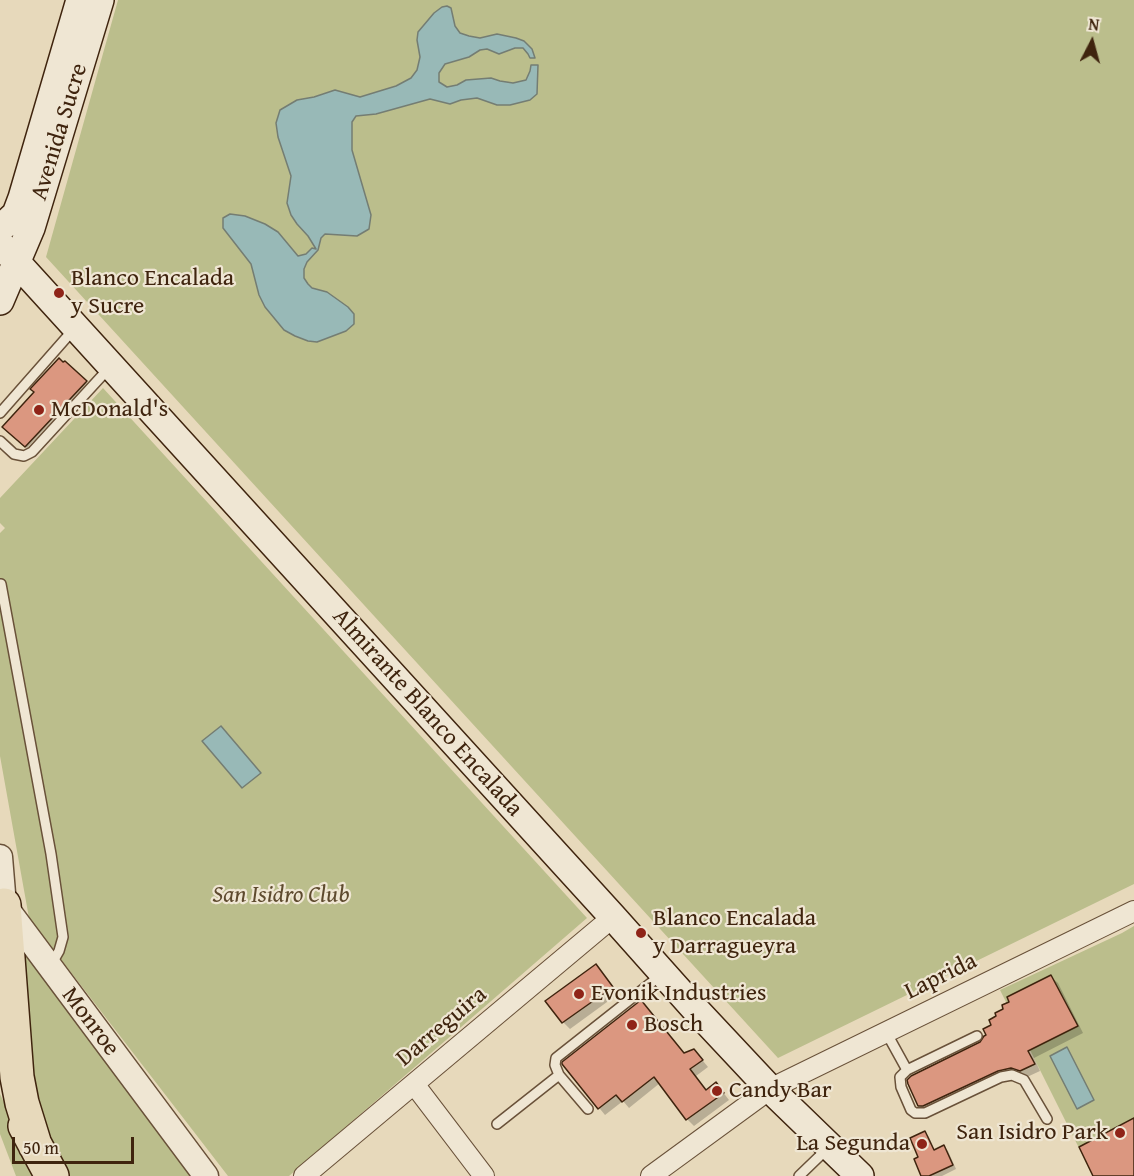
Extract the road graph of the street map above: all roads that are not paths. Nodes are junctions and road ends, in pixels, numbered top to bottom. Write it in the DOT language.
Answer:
graph roads {
  1 [pos="80,0"];
  2 [pos="100,0"];
  3 [pos="0,229"];
  4 [pos="8,254"];
  5 [pos="0,301"];
  6 [pos="75,327"];
  7 [pos="111,366"];
  8 [pos="0,413"];
  9 [pos="0,441"];
  10 [pos="1,584"];
  11 [pos="0,857"];
  12 [pos="4,905"];
  13 [pos="1134,911"];
  14 [pos="613,917"];
  15 [pos="49,967"];
  16 [pos="663,973"];
  17 [pos="886,1032"];
  18 [pos="977,1036"];
  19 [pos="907,1070"];
  20 [pos="559,1075"];
  21 [pos="0,1080"];
  22 [pos="414,1084"];
  23 [pos="770,1089"];
  24 [pos="588,1109"];
  25 [pos="1047,1119"];
  26 [pos="497,1124"];
  27 [pos="34,1145"];
  28 [pos="830,1147"];
  29 [pos="52,1176"];
  30 [pos="206,1176"];
  31 [pos="304,1176"];
  32 [pos="484,1176"];
  33 [pos="651,1176"];
  34 [pos="799,1176"];
  35 [pos="859,1176"];
  1 -- 3 [label="main road, Avenida Sucre"];
  2 -- 4 [label="main road, Avenida Sucre"];
  4 -- 5 [label="main road, Avenida Sucre"];
  4 -- 6 [label="main road, Almirante Blanco Encalada"];
  6 -- 7 [label="main road, Almirante Blanco Encalada"];
  6 -- 8 [label="lane"];
  7 -- 9 [label="lane"];
  7 -- 14 [label="main road, Almirante Blanco Encalada"];
  10 -- 15 [label="lane"];
  11 -- 12 [label="street"];
  12 -- 15 [label="street, Monroe"];
  12 -- 27 [label="highway"];
  13 -- 17 [label="street, Laprida"];
  14 -- 16 [label="main road, Almirante Blanco Encalada"];
  14 -- 22 [label="street, Darreguira"];
  15 -- 30 [label="street, Monroe"];
  16 -- 20 [label="lane"];
  16 -- 23 [label="main road, Almirante Blanco Encalada"];
  17 -- 19 [label="lane"];
  17 -- 23 [label="street, Laprida"];
  18 -- 19 [label="lane"];
  19 -- 25 [label="lane"];
  20 -- 24 [label="lane"];
  20 -- 26 [label="lane"];
  21 -- 27 [label="highway"];
  22 -- 31 [label="street, Darreguira"];
  22 -- 32 [label="street"];
  23 -- 28 [label="main road, Almirante Blanco Encalada"];
  23 -- 33 [label="street, Laprida"];
  27 -- 29 [label="highway"];
  28 -- 34 [label="lane"];
  28 -- 35 [label="main road, Almirante Blanco Encalada"];
}
